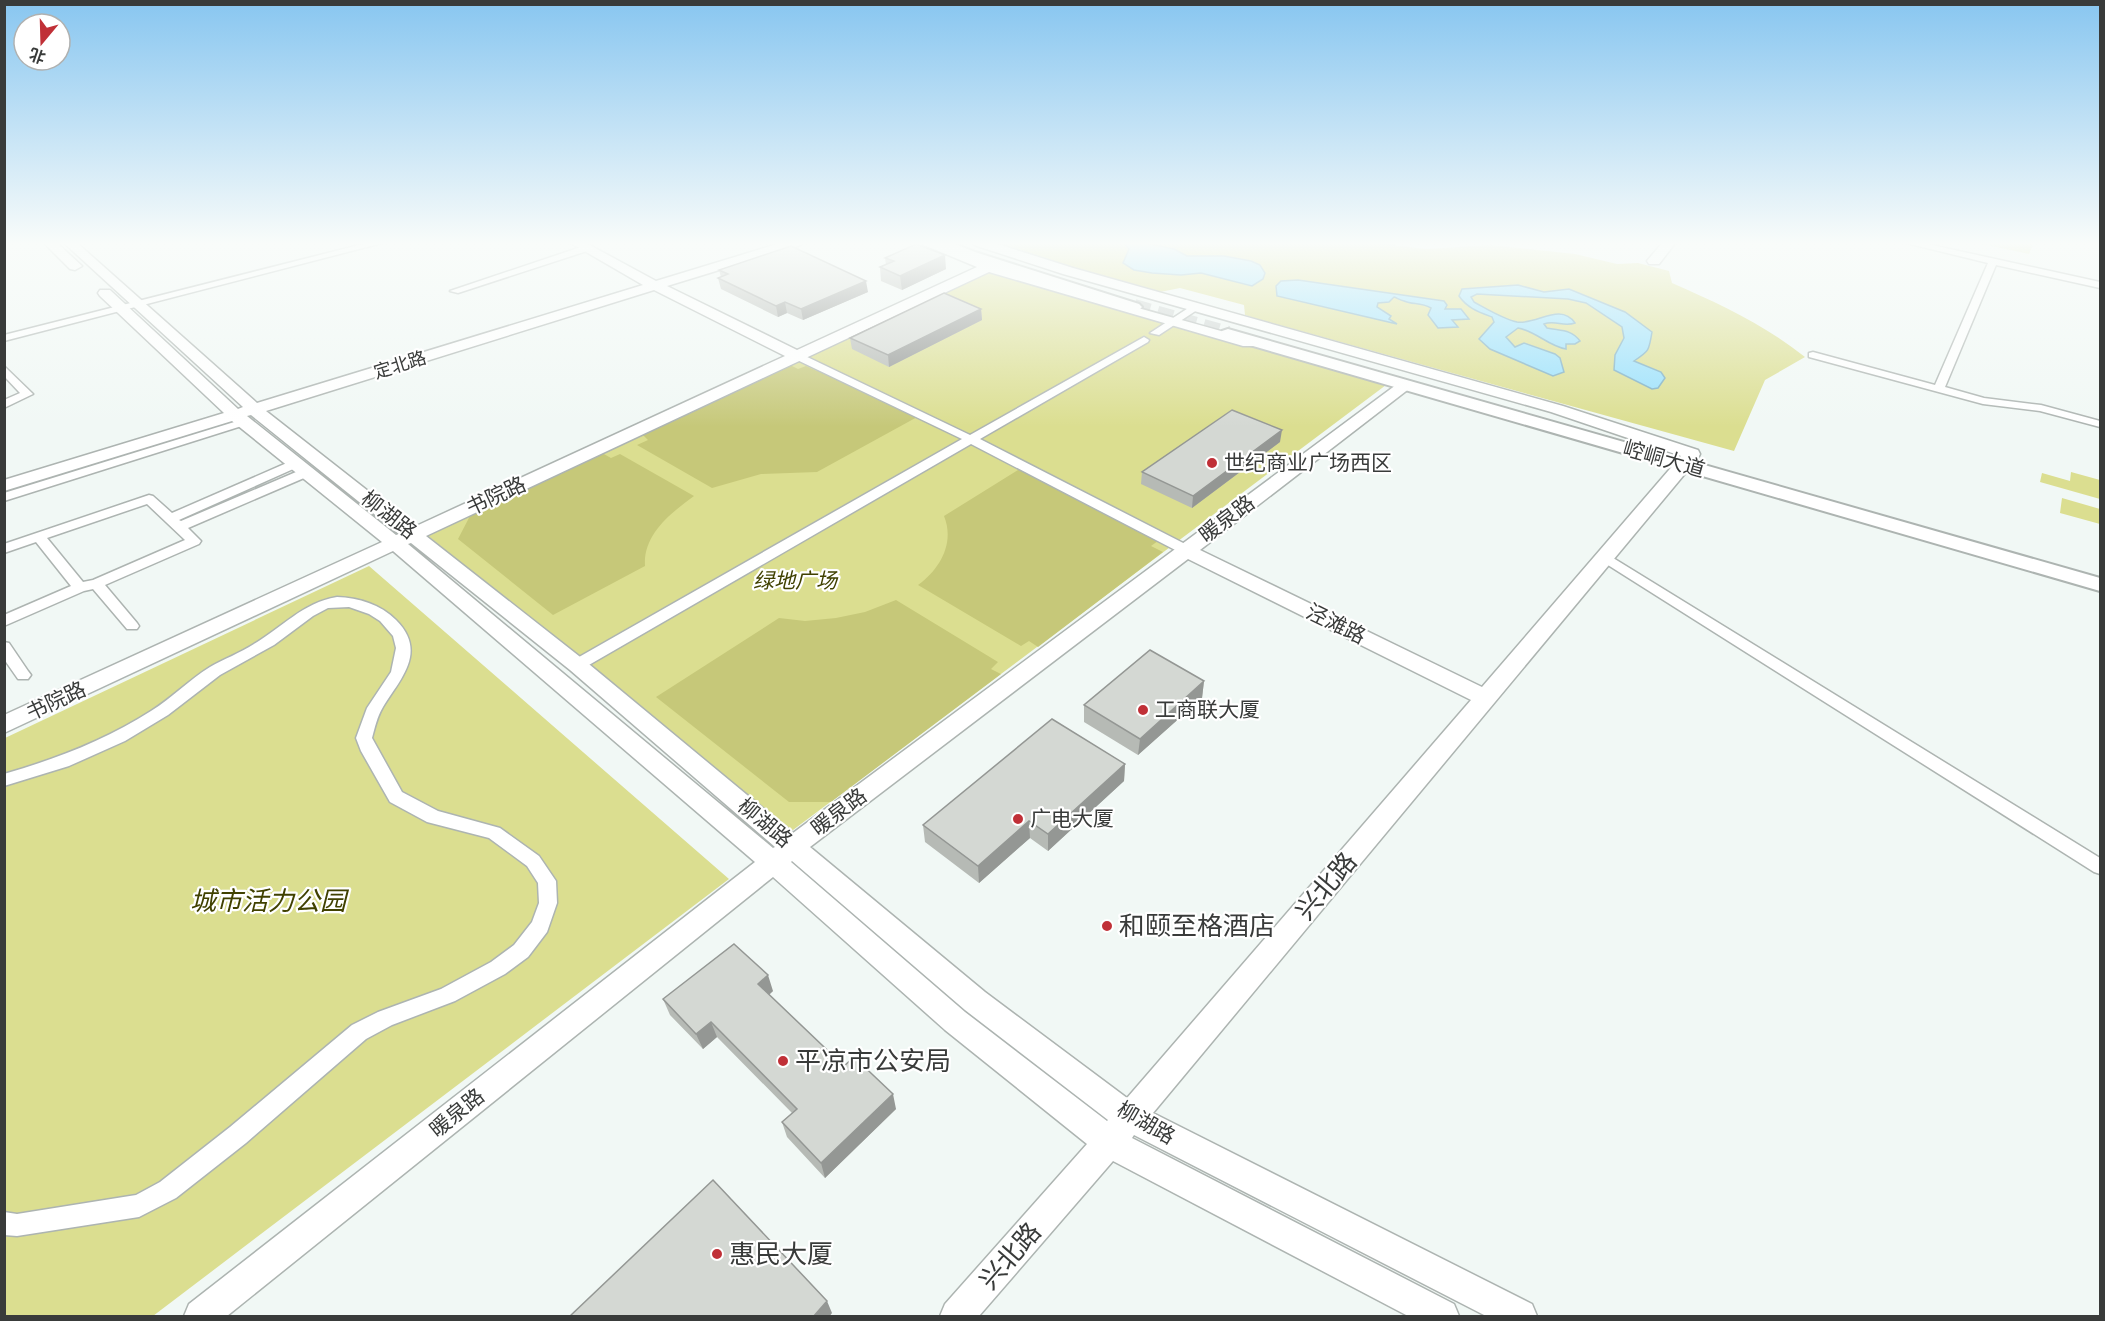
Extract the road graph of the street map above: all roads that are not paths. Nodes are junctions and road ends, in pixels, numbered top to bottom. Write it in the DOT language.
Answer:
graph roads {
  1 [pos="134,304"];
  2 [pos="600,304"];
  3 [pos="691,304"];
  4 [pos="909,304"];
  5 [pos="1111,304"];
  6 [pos="1187,304"];
  7 [pos="1975,304"];
  8 [pos="129,305"];
  9 [pos="1196,306"];
  10 [pos="1176,322"];
  11 [pos="1233,330"];
  12 [pos="4,338"];
  13 [pos="1813,354"];
  14 [pos="796,356"];
  15 [pos="4,369"];
  16 [pos="1402,388"];
  17 [pos="1939,390"];
  18 [pos="4,405"];
  19 [pos="245,416"];
  20 [pos="2100,424"];
  21 [pos="970,439"];
  22 [pos="1687,459"];
  23 [pos="301,468"];
  24 [pos="4,486"];
  25 [pos="4,497"];
  26 [pos="175,523"];
  27 [pos="40,538"];
  28 [pos="405,538"];
  29 [pos="4,549"];
  30 [pos="1186,550"];
  31 [pos="1605,557"];
  32 [pos="2100,571"];
  33 [pos="96,584"];
  34 [pos="2100,585"];
  35 [pos="80,587"];
  36 [pos="4,621"];
  37 [pos="132,626"];
  38 [pos="4,647"];
  39 [pos="578,665"];
  40 [pos="24,675"];
  41 [pos="1486,698"];
  42 [pos="4,725"];
  43 [pos="4,780"];
  44 [pos="793,846"];
  45 [pos="772,861"];
  46 [pos="2100,867"];
  47 [pos="1129,1117"];
  48 [pos="1109,1142"];
  49 [pos="4,1224"];
  50 [pos="201,1317"];
  51 [pos="957,1317"];
  52 [pos="1442,1317"];
  53 [pos="1520,1317"];
  1 -- 8 [label="street"];
  2 -- 19 [label="street, 定北路"];
  3 -- 14 [label="street"];
  4 -- 14 [label="street, 书院路"];
  5 -- 10 [label="street"];
  6 -- 9 [label="street"];
  7 -- 17 [label="street"];
  8 -- 12 [label="street"];
  8 -- 19 [label="street, 柳湖路"];
  9 -- 10 [label="street"];
  9 -- 22 [label="street"];
  10 -- 16 [label="street"];
  10 -- 21 [label="street"];
  11 -- 22 [label="main road, 崆峒大道"];
  13 -- 17 [label="street"];
  14 -- 21 [label="street"];
  14 -- 28 [label="street, 书院路"];
  15 -- 18 [label="street"];
  16 -- 22 [label="street"];
  16 -- 30 [label="street, 暖泉路"];
  17 -- 20 [label="street"];
  19 -- 23 [label="street, 柳湖路"];
  19 -- 24 [label="street, 定北路"];
  19 -- 25 [label="street"];
  19 -- 28 [label="street, 柳湖路"];
  21 -- 30 [label="street"];
  21 -- 39 [label="street"];
  22 -- 31 [label="street, 兴北路"];
  22 -- 32 [label="main road, 崆峒大道"];
  22 -- 34 [label="main road, 崆峒大道"];
  23 -- 26 [label="street"];
  23 -- 28 [label="street, 柳湖路"];
  26 -- 27 [label="street"];
  26 -- 33 [label="street"];
  27 -- 29 [label="street"];
  27 -- 35 [label="street"];
  28 -- 39 [label="street, 柳湖路"];
  28 -- 42 [label="street, 书院路"];
  28 -- 45 [label="street, 柳湖路"];
  30 -- 41 [label="street, 泾滩路"];
  30 -- 44 [label="street, 暖泉路"];
  31 -- 41 [label="street, 兴北路"];
  31 -- 46 [label="street"];
  33 -- 35 [label="street"];
  33 -- 37 [label="street"];
  35 -- 36 [label="street"];
  38 -- 40 [label="street"];
  39 -- 44 [label="street, 柳湖路"];
  41 -- 47 [label="street, 兴北路"];
  43 -- 49 [label="street"];
  44 -- 45 [label="street, 暖泉路"];
  44 -- 47 [label="street, 柳湖路"];
  45 -- 48 [label="street, 柳湖路"];
  45 -- 50 [label="street, 暖泉路"];
  47 -- 48 [label="street, 兴北路"];
  47 -- 53 [label="street, 柳湖路"];
  48 -- 51 [label="street, 兴北路"];
  48 -- 52 [label="street, 柳湖路"];
}
